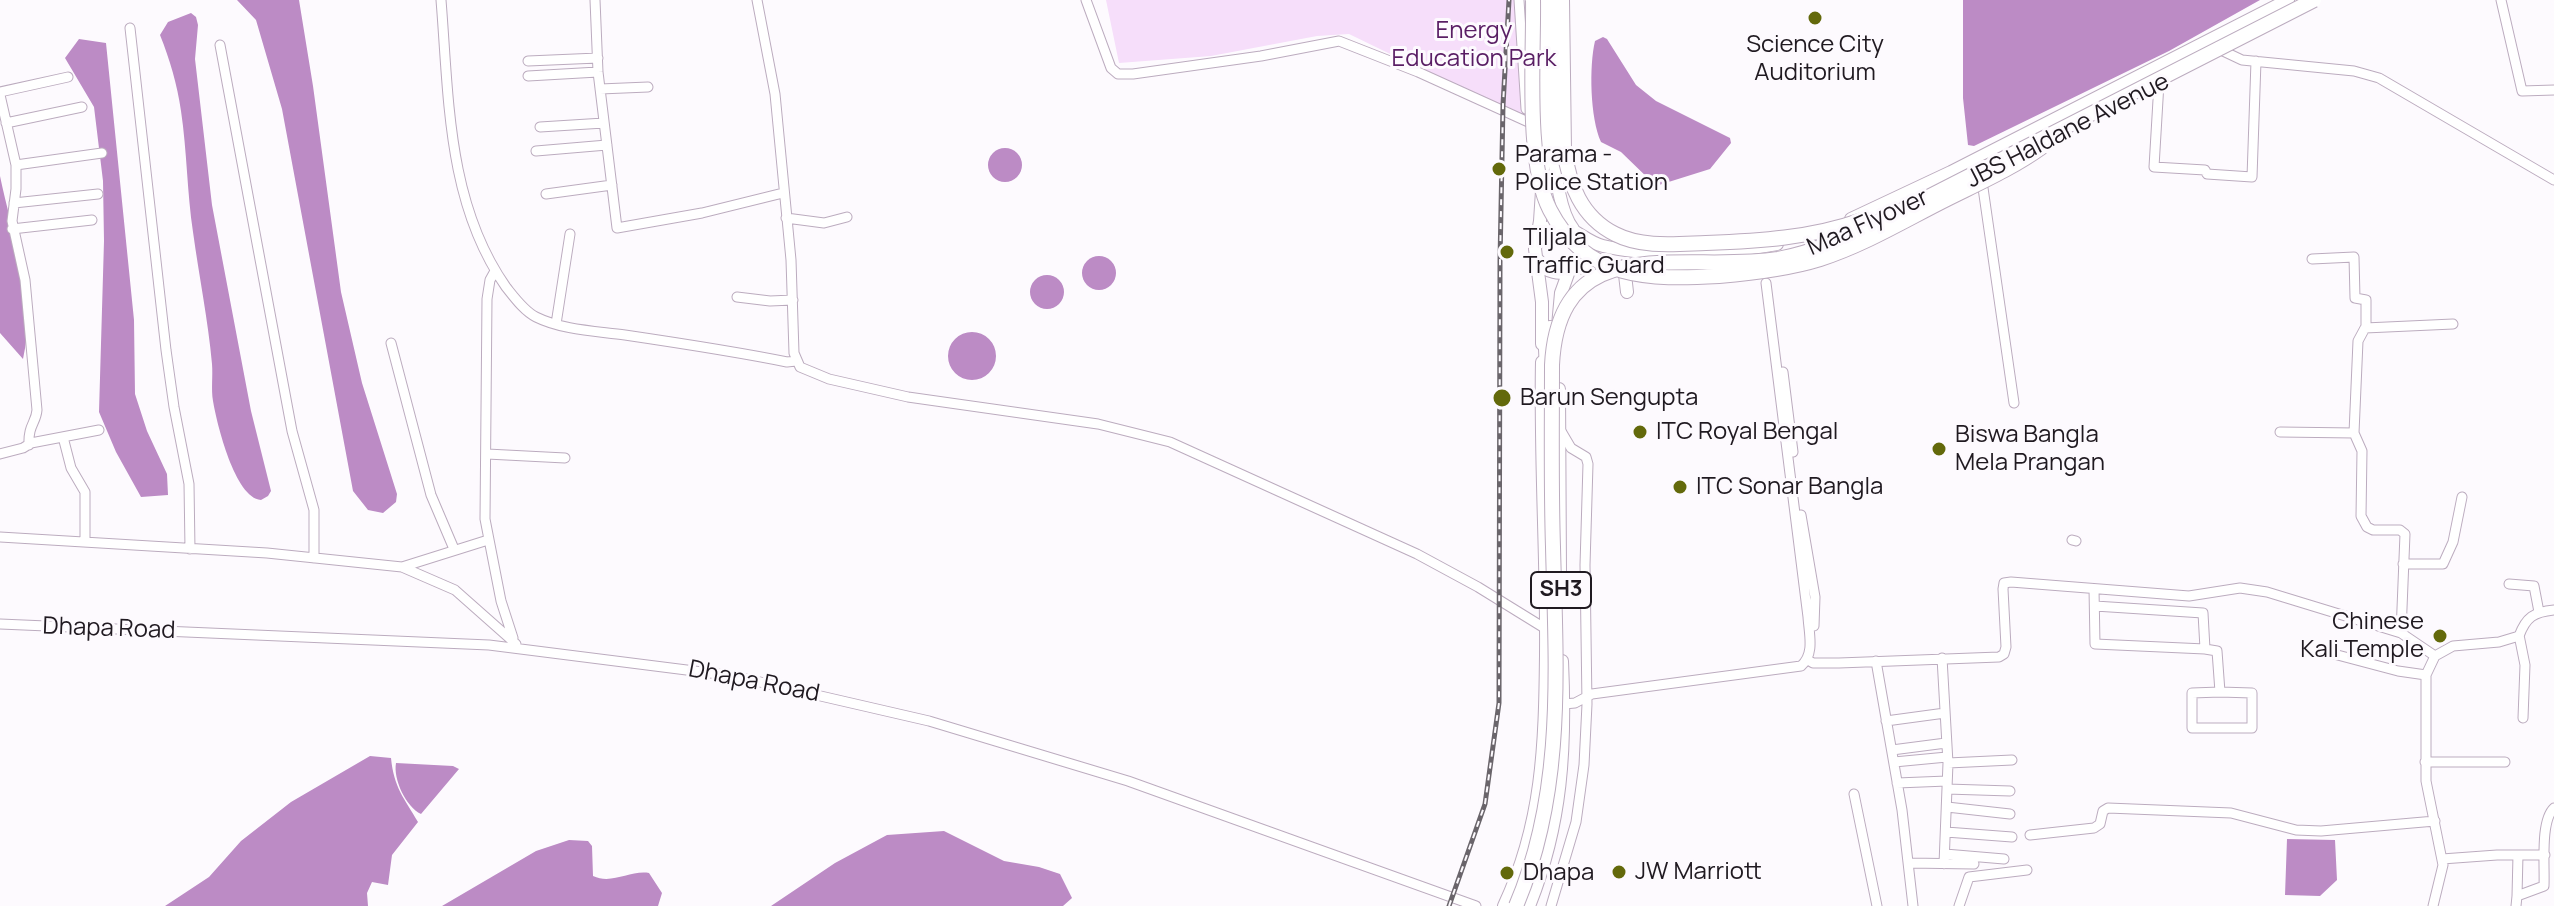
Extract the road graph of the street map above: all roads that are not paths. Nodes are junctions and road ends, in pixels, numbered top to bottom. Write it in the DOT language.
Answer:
graph roads {
  1 [pos="441,0"];
  2 [pos="595,0"];
  3 [pos="757,0"];
  4 [pos="1086,0"];
  5 [pos="1519,0"];
  6 [pos="1533,0"];
  7 [pos="1542,0"];
  8 [pos="1553,0"];
  9 [pos="1562,0"];
  10 [pos="2288,0"];
  11 [pos="2294,0"];
  12 [pos="2317,0"];
  13 [pos="2501,0"];
  14 [pos="130,28"];
  15 [pos="2216,37"];
  16 [pos="220,45"];
  17 [pos="2223,51"];
  18 [pos="598,58"];
  19 [pos="528,61"];
  20 [pos="2256,61"];
  21 [pos="598,72"];
  22 [pos="528,76"];
  23 [pos="68,77"];
  24 [pos="2159,83"];
  25 [pos="648,87"];
  26 [pos="600,89"];
  27 [pos="2554,90"];
  28 [pos="0,94"];
  29 [pos="82,107"];
  30 [pos="2076,120"];
  31 [pos="1527,121"];
  32 [pos="6,123"];
  33 [pos="604,123"];
  34 [pos="540,127"];
  35 [pos="1542,129"];
  36 [pos="607,145"];
  37 [pos="536,151"];
  38 [pos="102,153"];
  39 [pos="16,165"];
  40 [pos="2554,180"];
  41 [pos="612,185"];
  42 [pos="1983,188"];
  43 [pos="783,193"];
  44 [pos="98,194"];
  45 [pos="546,194"];
  46 [pos="14,203"];
  47 [pos="847,217"];
  48 [pos="786,218"];
  49 [pos="92,220"];
  50 [pos="1862,220"];
  51 [pos="12,229"];
  52 [pos="1576,231"];
  53 [pos="570,234"];
  54 [pos="1536,240"];
  55 [pos="1536,258"];
  56 [pos="2312,259"];
  57 [pos="1624,266"];
  58 [pos="1571,270"];
  59 [pos="495,271"];
  60 [pos="1627,292"];
  61 [pos="737,297"];
  62 [pos="793,300"];
  63 [pos="556,324"];
  64 [pos="2453,324"];
  65 [pos="2366,328"];
  66 [pos="391,343"];
  67 [pos="796,361"];
  68 [pos="2014,403"];
  69 [pos="1560,428"];
  70 [pos="99,430"];
  71 [pos="2280,432"];
  72 [pos="2354,433"];
  73 [pos="63,437"];
  74 [pos="29,445"];
  75 [pos="0,454"];
  76 [pos="487,454"];
  77 [pos="565,458"];
  78 [pos="2462,497"];
  79 [pos="0,537"];
  80 [pos="488,540"];
  81 [pos="85,542"];
  82 [pos="190,549"];
  83 [pos="454,549"];
  84 [pos="314,558"];
  85 [pos="2403,564"];
  86 [pos="402,567"];
  87 [pos="2509,584"];
  88 [pos="2097,589"];
  89 [pos="2189,596"];
  90 [pos="2095,604"];
  91 [pos="2554,610"];
  92 [pos="2189,612"];
  93 [pos="2539,612"];
  94 [pos="0,624"];
  95 [pos="1546,629"];
  96 [pos="2401,633"];
  97 [pos="2519,635"];
  98 [pos="517,646"];
  99 [pos="2205,649"];
  100 [pos="2330,653"];
  101 [pos="2435,656"];
  102 [pos="1942,658"];
  103 [pos="1876,661"];
  104 [pos="1810,662"];
  105 [pos="2426,675"];
  106 [pos="2220,692"];
  107 [pos="1587,697"];
  108 [pos="1564,704"];
  109 [pos="1945,713"];
  110 [pos="2523,718"];
  111 [pos="1886,721"];
  112 [pos="1946,743"];
  113 [pos="1892,750"];
  114 [pos="1947,760"];
  115 [pos="2012,760"];
  116 [pos="1894,762"];
  117 [pos="2425,762"];
  118 [pos="2505,762"];
  119 [pos="1897,783"];
  120 [pos="1947,785"];
  121 [pos="2010,791"];
  122 [pos="1854,794"];
  123 [pos="1947,807"];
  124 [pos="2554,808"];
  125 [pos="2010,814"];
  126 [pos="2435,821"];
  127 [pos="1946,832"];
  128 [pos="2030,835"];
  129 [pos="2012,837"];
  130 [pos="2518,855"];
  131 [pos="2545,855"];
  132 [pos="1944,859"];
  133 [pos="2004,859"];
  134 [pos="2442,859"];
  135 [pos="1909,863"];
  136 [pos="1974,864"];
  137 [pos="2027,870"];
  138 [pos="2516,901"];
  139 [pos="1476,906"];
  140 [pos="1506,906"];
  141 [pos="1516,906"];
  142 [pos="1529,906"];
  143 [pos="1551,906"];
  144 [pos="1877,906"];
  145 [pos="1913,906"];
  146 [pos="1959,906"];
  147 [pos="2433,906"];
  1 -- 59 [label="street"];
  2 -- 18 [label="street"];
  3 -- 43 [label="street"];
  4 -- 31 [label="street"];
  5 -- 31 [label="street"];
  6 -- 30 [label="highway, bridge"];
  7 -- 35 [label="main road, SH3"];
  8 -- 52 [label="main road, SH3"];
  9 -- 50 [label="highway, bridge"];
  10 -- 15 [label="main road, JBS Haldane Avenue"];
  11 -- 50 [label="highway, Maa Flyover"];
  12 -- 17 [label="main road, JBS Haldane Avenue"];
  12 -- 30 [label="highway, Maa Flyover, bridge"];
  13 -- 27 [label="street"];
  14 -- 82 [label="street"];
  15 -- 17 [label="street"];
  15 -- 52 [label="main road, JBS Haldane Avenue"];
  16 -- 84 [label="street"];
  17 -- 20 [label="street"];
  17 -- 24 [label="main road, JBS Haldane Avenue"];
  18 -- 19 [label="street"];
  18 -- 21 [label="street"];
  20 -- 24 [label="street"];
  20 -- 40 [label="street"];
  21 -- 22 [label="street"];
  21 -- 26 [label="street"];
  23 -- 28 [label="street"];
  24 -- 57 [label="main road, JBS Haldane Avenue"];
  25 -- 26 [label="street"];
  26 -- 33 [label="street"];
  28 -- 32 [label="street"];
  29 -- 32 [label="street"];
  30 -- 141 [label="highway, Maa Flyover, bridge"];
  31 -- 35 [label="street"];
  32 -- 39 [label="street"];
  33 -- 34 [label="street"];
  33 -- 36 [label="street"];
  35 -- 54 [label="main road, SH3"];
  36 -- 37 [label="street"];
  36 -- 41 [label="street"];
  38 -- 39 [label="street"];
  39 -- 46 [label="street"];
  41 -- 43 [label="street"];
  41 -- 45 [label="street"];
  42 -- 68 [label="street"];
  43 -- 48 [label="street"];
  44 -- 46 [label="street"];
  46 -- 51 [label="street"];
  47 -- 48 [label="street"];
  48 -- 62 [label="street"];
  49 -- 51 [label="street"];
  50 -- 140 [label="highway, Maa Flyover, bridge"];
  51 -- 74 [label="street"];
  52 -- 54 [label="main road"];
  52 -- 58 [label="main road, SH3"];
  53 -- 63 [label="street"];
  54 -- 55 [label="main road, SH3"];
  55 -- 58 [label="main road"];
  55 -- 95 [label="main road, SH3"];
  56 -- 65 [label="street"];
  57 -- 58 [label="main road, JBS Haldane Avenue"];
  57 -- 60 [label="main road"];
  58 -- 69 [label="main road, SH3"];
  59 -- 63 [label="street"];
  59 -- 76 [label="street"];
  61 -- 62 [label="street"];
  62 -- 67 [label="street"];
  63 -- 67 [label="street"];
  64 -- 65 [label="street"];
  65 -- 72 [label="street"];
  66 -- 83 [label="street"];
  67 -- 95 [label="street"];
  69 -- 107 [label="street"];
  69 -- 108 [label="main road, SH3"];
  70 -- 73 [label="street"];
  71 -- 72 [label="street"];
  72 -- 85 [label="street"];
  73 -- 74 [label="street"];
  73 -- 81 [label="street"];
  74 -- 75 [label="street"];
  76 -- 77 [label="street"];
  76 -- 80 [label="street"];
  78 -- 85 [label="street"];
  79 -- 81 [label="street"];
  80 -- 83 [label="street"];
  80 -- 98 [label="street"];
  81 -- 82 [label="street"];
  82 -- 84 [label="street"];
  83 -- 86 [label="street"];
  84 -- 86 [label="street"];
  85 -- 96 [label="street"];
  86 -- 98 [label="street"];
  87 -- 93 [label="street"];
  88 -- 89 [label="street"];
  88 -- 90 [label="street"];
  88 -- 102 [label="street"];
  89 -- 92 [label="street"];
  89 -- 96 [label="street"];
  90 -- 92 [label="street"];
  90 -- 99 [label="street"];
  91 -- 93 [label="street"];
  92 -- 99 [label="street"];
  93 -- 97 [label="street"];
  94 -- 98 [label="street, Dhapa Road"];
  95 -- 140 [label="main road, SH3"];
  96 -- 101 [label="street"];
  97 -- 101 [label="street"];
  97 -- 110 [label="street"];
  98 -- 139 [label="street, Dhapa Road"];
  99 -- 106 [label="street"];
  100 -- 105 [label="street"];
  101 -- 105 [label="street"];
  102 -- 103 [label="street"];
  102 -- 109 [label="street"];
  103 -- 104 [label="street"];
  103 -- 111 [label="street"];
  104 -- 104 [label="street"];
  104 -- 107 [label="street"];
  105 -- 117 [label="street"];
  106 -- 106 [label="street"];
  107 -- 108 [label="street"];
  107 -- 143 [label="street"];
  108 -- 142 [label="main road, SH3"];
  109 -- 111 [label="street"];
  109 -- 112 [label="street"];
  111 -- 113 [label="street"];
  112 -- 113 [label="street"];
  112 -- 114 [label="street"];
  113 -- 116 [label="street"];
  114 -- 115 [label="street"];
  114 -- 116 [label="street"];
  114 -- 120 [label="street"];
  116 -- 119 [label="street"];
  117 -- 118 [label="street"];
  117 -- 126 [label="street"];
  119 -- 120 [label="street"];
  119 -- 135 [label="street"];
  120 -- 121 [label="street"];
  120 -- 123 [label="street"];
  122 -- 144 [label="street"];
  123 -- 125 [label="street"];
  123 -- 127 [label="street"];
  124 -- 131 [label="street"];
  126 -- 128 [label="street"];
  126 -- 134 [label="street"];
  127 -- 129 [label="street"];
  127 -- 132 [label="street"];
  130 -- 131 [label="street"];
  130 -- 134 [label="street"];
  130 -- 138 [label="street"];
  131 -- 138 [label="street"];
  132 -- 133 [label="street"];
  132 -- 135 [label="street"];
  132 -- 136 [label="street"];
  134 -- 147 [label="street"];
  135 -- 145 [label="street"];
  137 -- 146 [label="street"];
}
